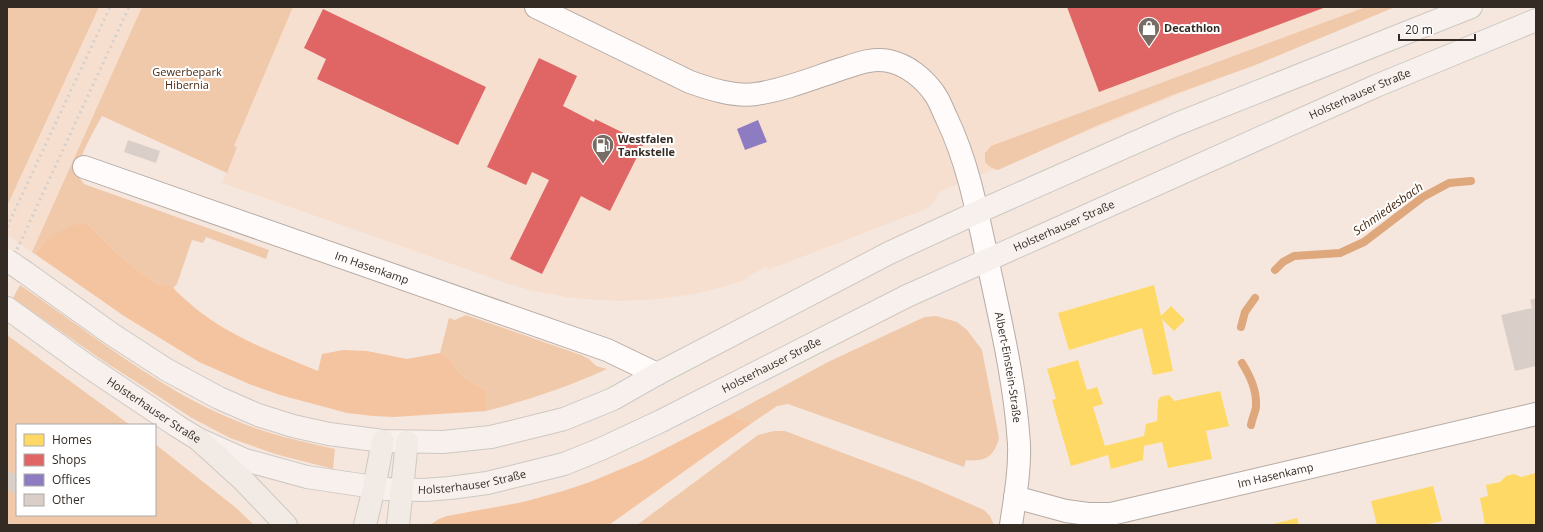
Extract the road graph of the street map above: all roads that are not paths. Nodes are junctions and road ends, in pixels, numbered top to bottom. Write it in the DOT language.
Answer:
graph roads {
  1 [pos="536,7"];
  2 [pos="1471,7"];
  3 [pos="1536,20"];
  4 [pos="84,167"];
  5 [pos="978,212"];
  6 [pos="7,260"];
  7 [pos="987,260"];
  8 [pos="8,308"];
  9 [pos="657,374"];
  10 [pos="1536,414"];
  11 [pos="198,439"];
  12 [pos="383,441"];
  13 [pos="406,442"];
  14 [pos="374,488"];
  15 [pos="402,490"];
  16 [pos="1015,496"];
  17 [pos="286,525"];
  18 [pos="364,525"];
  19 [pos="398,525"];
  20 [pos="1011,525"];
  1 -- 5 [label="street, Albert-Einstein-Straße"];
  2 -- 5 [label="main road"];
  3 -- 7 [label="main road, Holsterhauser Straße"];
  4 -- 9 [label="street, Im Hasenkamp"];
  5 -- 7 [label="street, Albert-Einstein-Straße"];
  5 -- 9 [label="main road"];
  6 -- 12 [label="main road, bridge"];
  7 -- 15 [label="main road, Holsterhauser Straße"];
  7 -- 16 [label="street, Albert-Einstein-Straße"];
  8 -- 11 [label="main road, Holsterhauser Straße"];
  9 -- 13 [label="main road"];
  10 -- 16 [label="street, Im Hasenkamp"];
  11 -- 14 [label="main road, Holsterhauser Straße"];
  11 -- 17 [label="highway"];
  12 -- 13 [label="main road"];
  12 -- 14 [label="highway"];
  13 -- 15 [label="highway"];
  14 -- 15 [label="main road, Holsterhauser Straße"];
  14 -- 18 [label="highway"];
  15 -- 19 [label="highway"];
  16 -- 20 [label="street, Albert-Einstein-Straße"];
}
